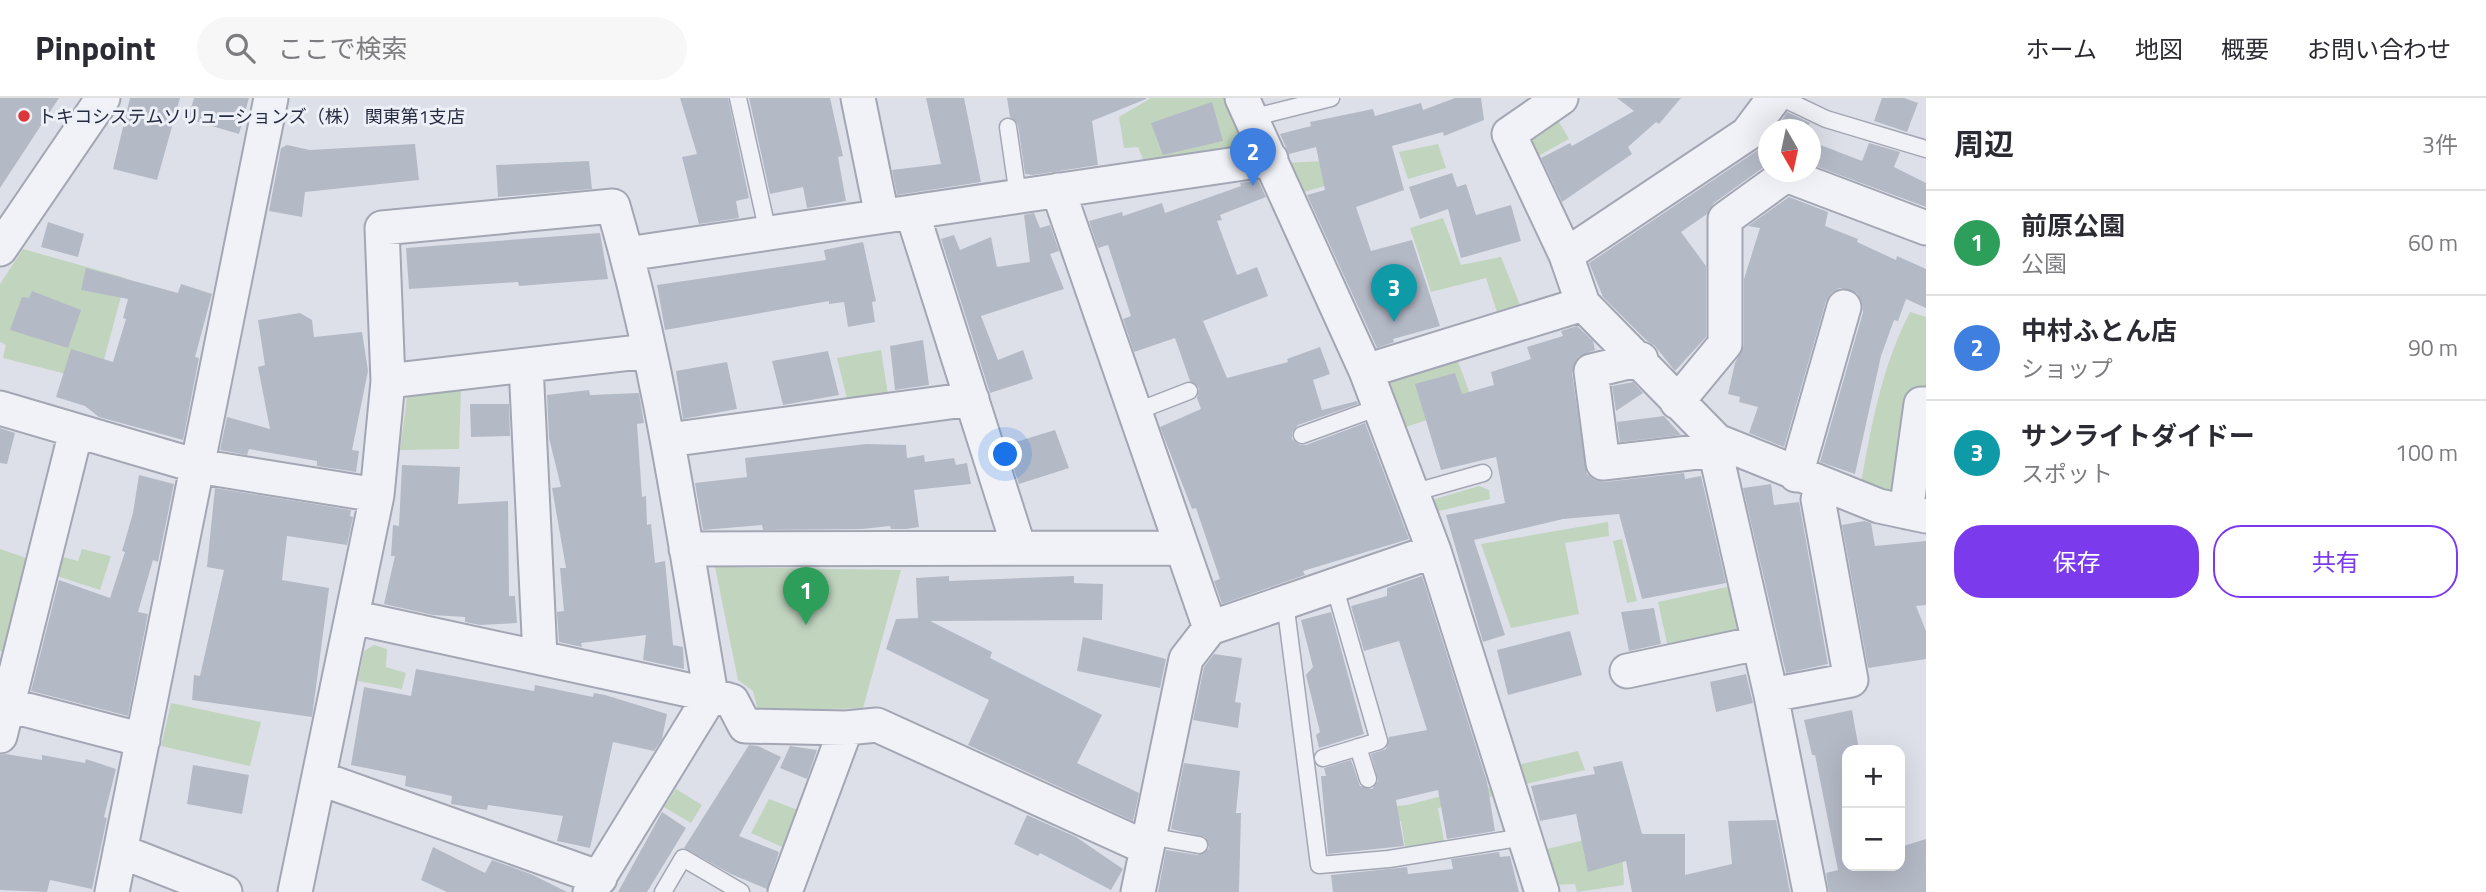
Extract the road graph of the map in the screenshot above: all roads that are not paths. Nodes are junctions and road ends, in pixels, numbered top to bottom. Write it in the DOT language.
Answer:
graph roads {
  1 [pos="103,98"];
  2 [pos="271,98"];
  3 [pos="738,98"];
  4 [pos="858,98"];
  5 [pos="1331,98"];
  6 [pos="1561,98"];
  7 [pos="1774,98"];
  8 [pos="1782,98"];
  9 [pos="1246,108"];
  10 [pos="1007,127"];
  11 [pos="1926,149"];
  12 [pos="1271,159"];
  13 [pos="1058,190"];
  14 [pos="1018,196"];
  15 [pos="897,214"];
  16 [pos="1926,228"];
  17 [pos="768,233"];
  18 [pos="0,249"];
  19 [pos="627,254"];
  20 [pos="1566,255"];
  21 [pos="1583,304"];
  22 [pos="1844,307"];
  23 [pos="648,351"];
  24 [pos="1641,359"];
  25 [pos="526,365"];
  26 [pos="1366,371"];
  27 [pos="388,381"];
  28 [pos="1189,391"];
  29 [pos="972,399"];
  30 [pos="1677,402"];
  31 [pos="1926,404"];
  32 [pos="1379,407"];
  33 [pos="0,408"];
  34 [pos="1135,412"];
  35 [pos="76,431"];
  36 [pos="1302,435"];
  37 [pos="668,440"];
  38 [pos="1716,445"];
  39 [pos="197,466"];
  40 [pos="1483,473"];
  41 [pos="1810,481"];
  42 [pos="1412,493"];
  43 [pos="377,495"];
  44 [pos="1916,514"];
  45 [pos="1019,548"];
  46 [pos="1182,548"];
  47 [pos="686,549"];
  48 [pos="1434,551"];
  49 [pos="1334,585"];
  50 [pos="1285,602"];
  51 [pos="352,617"];
  52 [pos="1210,628"];
  53 [pos="1758,643"];
  54 [pos="540,656"];
  55 [pos="1627,671"];
  56 [pos="711,695"];
  57 [pos="1771,695"];
  58 [pos="3,715"];
  59 [pos="846,727"];
  60 [pos="142,740"];
  61 [pos="1358,747"];
  62 [pos="1323,758"];
  63 [pos="320,778"];
  64 [pos="1368,779"];
  65 [pos="1524,837"];
  66 [pos="1148,842"];
  67 [pos="1199,845"];
  68 [pos="120,851"];
  69 [pos="595,885"];
  70 [pos="112,892"];
  71 [pos="225,892"];
  72 [pos="295,892"];
  73 [pos="663,892"];
  74 [pos="741,892"];
  75 [pos="785,892"];
  76 [pos="1138,892"];
  77 [pos="1542,892"];
  78 [pos="1810,892"];
  1 -- 18 [label="street"];
  2 -- 39 [label="street"];
  3 -- 17 [label="lane"];
  4 -- 15 [label="street"];
  5 -- 9 [label="lane"];
  6 -- 20 [label="street"];
  7 -- 20 [label="street"];
  8 -- 11 [label="lane"];
  9 -- 12 [label="street"];
  10 -- 14 [label="lane"];
  12 -- 13 [label="street"];
  12 -- 26 [label="street"];
  13 -- 14 [label="street"];
  13 -- 34 [label="street"];
  14 -- 15 [label="street"];
  15 -- 17 [label="street"];
  15 -- 29 [label="street"];
  16 -- 30 [label="street"];
  17 -- 19 [label="street"];
  19 -- 23 [label="street"];
  19 -- 27 [label="street"];
  20 -- 21 [label="street"];
  21 -- 24 [label="street"];
  21 -- 26 [label="street"];
  22 -- 41 [label="street"];
  23 -- 25 [label="street"];
  23 -- 37 [label="street"];
  24 -- 30 [label="street"];
  24 -- 38 [label="street"];
  25 -- 27 [label="street"];
  25 -- 54 [label="street"];
  26 -- 32 [label="street"];
  27 -- 43 [label="street"];
  28 -- 34 [label="lane"];
  29 -- 37 [label="street"];
  29 -- 45 [label="street"];
  30 -- 38 [label="street"];
  31 -- 44 [label="street"];
  32 -- 36 [label="lane"];
  32 -- 42 [label="street"];
  33 -- 35 [label="street"];
  34 -- 46 [label="street"];
  35 -- 39 [label="street"];
  35 -- 58 [label="street"];
  37 -- 47 [label="street"];
  38 -- 41 [label="street"];
  38 -- 53 [label="street"];
  39 -- 43 [label="street"];
  39 -- 60 [label="street"];
  40 -- 42 [label="lane"];
  41 -- 44 [label="street"];
  41 -- 57 [label="street"];
  42 -- 48 [label="street"];
  43 -- 51 [label="street"];
  45 -- 46 [label="street"];
  45 -- 47 [label="street"];
  46 -- 52 [label="street"];
  47 -- 56 [label="street"];
  48 -- 49 [label="street"];
  48 -- 65 [label="street"];
  49 -- 50 [label="street"];
  49 -- 61 [label="lane"];
  50 -- 52 [label="street"];
  50 -- 65 [label="lane"];
  51 -- 54 [label="street"];
  51 -- 63 [label="street"];
  52 -- 66 [label="street"];
  53 -- 55 [label="street"];
  53 -- 57 [label="street"];
  54 -- 56 [label="street"];
  56 -- 59 [label="street"];
  56 -- 69 [label="street"];
  57 -- 78 [label="street"];
  58 -- 60 [label="street"];
  59 -- 66 [label="street"];
  59 -- 75 [label="street"];
  60 -- 68 [label="street"];
  61 -- 62 [label="lane"];
  61 -- 64 [label="lane"];
  63 -- 69 [label="street"];
  63 -- 72 [label="street"];
  65 -- 77 [label="street"];
  66 -- 67 [label="lane"];
  66 -- 76 [label="street"];
  68 -- 70 [label="street"];
  68 -- 71 [label="street"];
  73 -- 74 [label="lane"];
}
